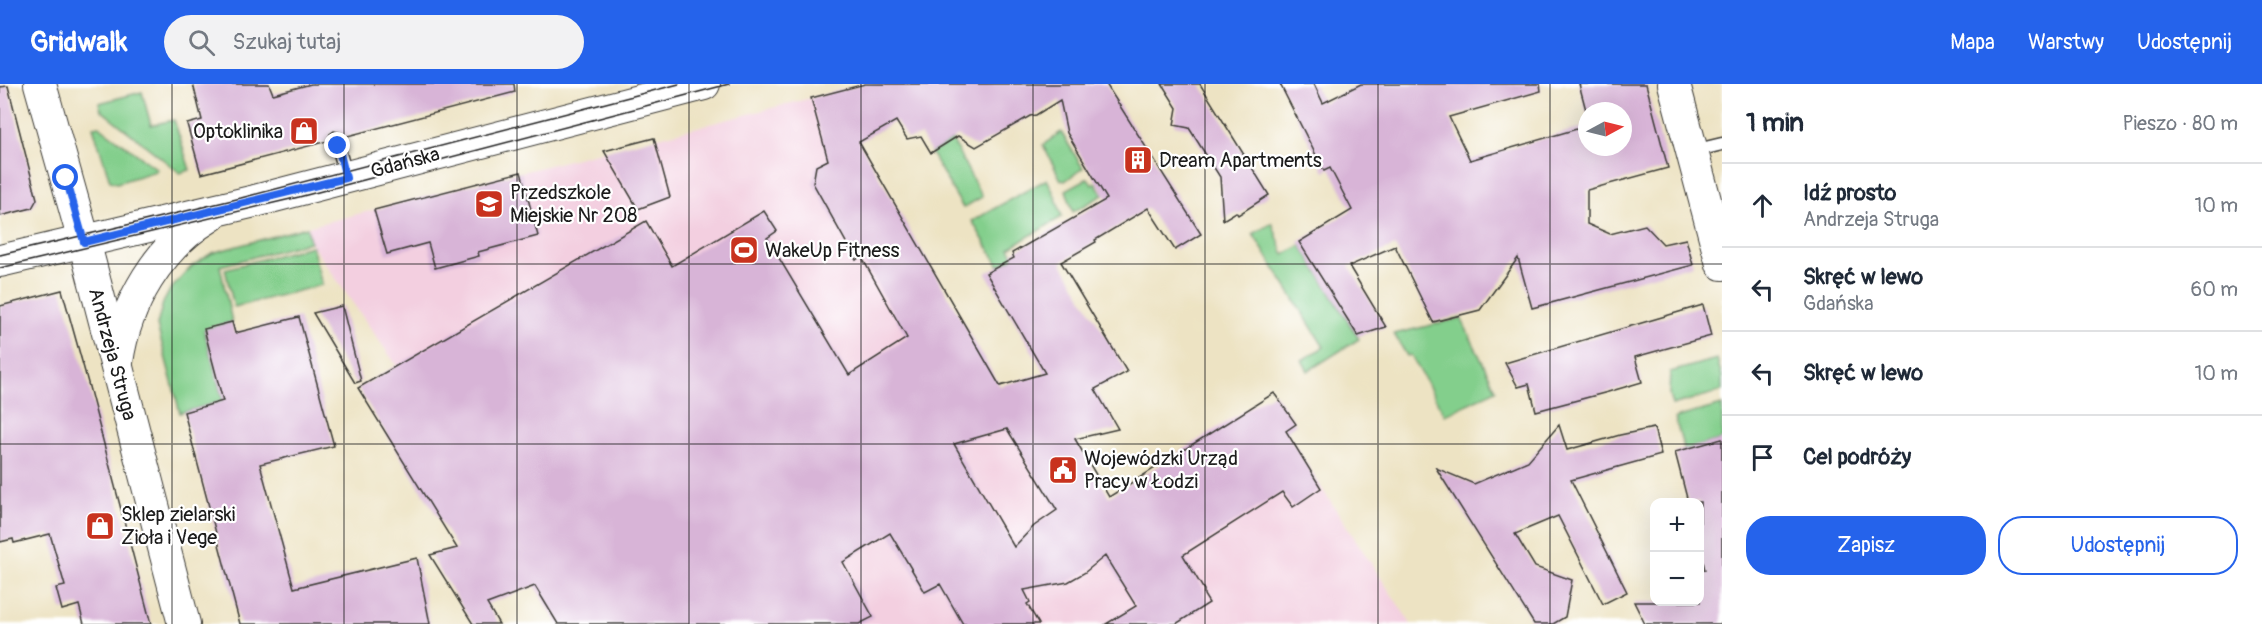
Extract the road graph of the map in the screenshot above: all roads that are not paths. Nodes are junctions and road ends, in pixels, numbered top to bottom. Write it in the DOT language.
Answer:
graph roads {
  1 [pos="40,84"];
  2 [pos="704,84"];
  3 [pos="1674,84"];
  4 [pos="336,139"];
  5 [pos="1722,144"];
  6 [pos="1692,152"];
  7 [pos="346,178"];
  8 [pos="220,209"];
  9 [pos="84,242"];
  10 [pos="0,261"];
  11 [pos="1722,264"];
  12 [pos="116,369"];
  13 [pos="184,624"];
  1 -- 9 [label="street, Andrzeja Struga"];
  2 -- 7 [label="street, Gdańska"];
  3 -- 6 [label="street"];
  4 -- 7 [label="lane"];
  5 -- 6 [label="lane"];
  6 -- 11 [label="street"];
  7 -- 8 [label="street, Gdańska"];
  8 -- 9 [label="street, Gdańska"];
  8 -- 12 [label="street"];
  9 -- 10 [label="street, Gdańska"];
  9 -- 12 [label="street, Andrzeja Struga"];
  12 -- 13 [label="street, Andrzeja Struga"];
}
